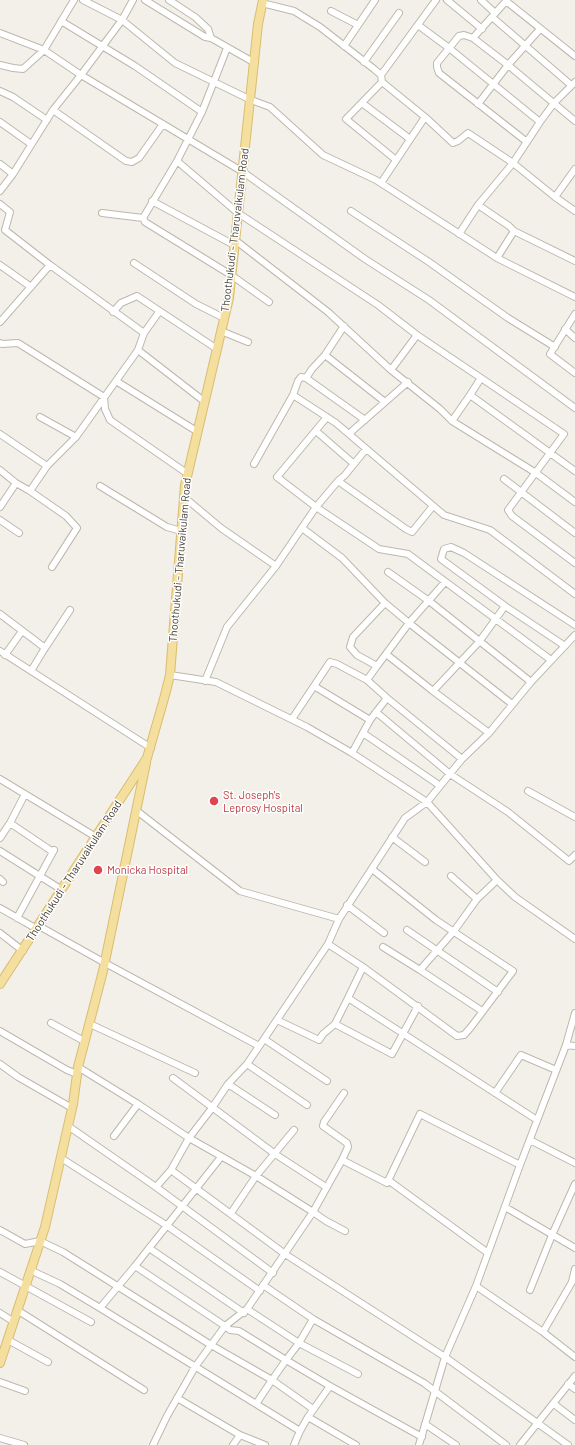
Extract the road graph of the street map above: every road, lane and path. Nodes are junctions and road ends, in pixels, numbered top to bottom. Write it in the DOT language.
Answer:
graph roads {
  1 [pos="74,0"];
  2 [pos="83,0"];
  3 [pos="133,0"];
  4 [pos="145,0"];
  5 [pos="169,0"];
  6 [pos="436,0"];
  7 [pos="447,0"];
  8 [pos="481,0"];
  9 [pos="263,1"];
  10 [pos="373,1"];
  11 [pos="507,1"];
  12 [pos="330,11"];
  13 [pos="399,13"];
  14 [pos="494,15"];
  15 [pos="122,20"];
  16 [pos="62,21"];
  17 [pos="358,25"];
  18 [pos="418,25"];
  19 [pos="482,29"];
  20 [pos="540,29"];
  21 [pos="0,33"];
  22 [pos="211,38"];
  23 [pos="473,38"];
  24 [pos="103,46"];
  25 [pos="344,46"];
  26 [pos="525,46"];
  27 [pos="227,48"];
  28 [pos="449,48"];
  29 [pos="44,50"];
  30 [pos="575,56"];
  31 [pos="364,62"];
  32 [pos="255,63"];
  33 [pos="0,65"];
  34 [pos="508,65"];
  35 [pos="80,75"];
  36 [pos="381,75"];
  37 [pos="213,81"];
  38 [pos="382,82"];
  39 [pos="494,84"];
  40 [pos="573,84"];
  41 [pos="0,91"];
  42 [pos="251,100"];
  43 [pos="362,103"];
  44 [pos="554,103"];
  45 [pos="478,104"];
  46 [pos="53,110"];
  47 [pos="202,112"];
  48 [pos="425,117"];
  49 [pos="47,120"];
  50 [pos="0,122"];
  51 [pos="540,122"];
  52 [pos="575,122"];
  53 [pos="163,124"];
  54 [pos="410,139"];
  55 [pos="188,140"];
  56 [pos="527,142"];
  57 [pos="31,144"];
  58 [pos="396,160"];
  59 [pos="177,161"];
  60 [pos="513,163"];
  61 [pos="0,164"];
  62 [pos="575,169"];
  63 [pos="243,172"];
  64 [pos="13,174"];
  65 [pos="380,183"];
  66 [pos="0,191"];
  67 [pos="555,197"];
  68 [pos="152,201"];
  69 [pos="0,204"];
  70 [pos="478,205"];
  71 [pos="351,211"];
  72 [pos="575,211"];
  73 [pos="102,213"];
  74 [pos="238,214"];
  75 [pos="143,218"];
  76 [pos="514,231"];
  77 [pos="2,232"];
  78 [pos="459,234"];
  79 [pos="235,243"];
  80 [pos="497,258"];
  81 [pos="575,261"];
  82 [pos="134,263"];
  83 [pos="0,265"];
  84 [pos="50,265"];
  85 [pos="231,275"];
  86 [pos="31,287"];
  87 [pos="575,297"];
  88 [pos="269,302"];
  89 [pos="113,312"];
  90 [pos="159,312"];
  91 [pos="575,314"];
  92 [pos="224,318"];
  93 [pos="0,322"];
  94 [pos="344,326"];
  95 [pos="565,329"];
  96 [pos="221,331"];
  97 [pos="144,333"];
  98 [pos="417,335"];
  99 [pos="575,338"];
  100 [pos="248,342"];
  101 [pos="0,343"];
  102 [pos="555,347"];
  103 [pos="217,349"];
  104 [pos="138,350"];
  105 [pos="325,355"];
  106 [pos="391,370"];
  107 [pos="575,373"];
  108 [pos="306,378"];
  109 [pos="482,378"];
  110 [pos="116,381"];
  111 [pos="408,382"];
  112 [pos="293,395"];
  113 [pos="470,395"];
  114 [pos="104,397"];
  115 [pos="205,402"];
  116 [pos="385,402"];
  117 [pos="575,408"];
  118 [pos="40,417"];
  119 [pos="327,417"];
  120 [pos="364,420"];
  121 [pos="452,421"];
  122 [pos="316,431"];
  123 [pos="198,432"];
  124 [pos="0,434"];
  125 [pos="350,435"];
  126 [pos="76,437"];
  127 [pos="366,449"];
  128 [pos="551,453"];
  129 [pos="254,464"];
  130 [pos="354,464"];
  131 [pos="47,466"];
  132 [pos="0,470"];
  133 [pos="575,471"];
  134 [pos="536,473"];
  135 [pos="188,474"];
  136 [pos="504,479"];
  137 [pos="338,481"];
  138 [pos="16,483"];
  139 [pos="100,486"];
  140 [pos="30,491"];
  141 [pos="522,492"];
  142 [pos="184,497"];
  143 [pos="575,502"];
  144 [pos="433,506"];
  145 [pos="0,507"];
  146 [pos="316,507"];
  147 [pos="0,520"];
  148 [pos="302,528"];
  149 [pos="181,531"];
  150 [pos="18,533"];
  151 [pos="575,533"];
  152 [pos="575,563"];
  153 [pos="276,566"];
  154 [pos="52,567"];
  155 [pos="388,572"];
  156 [pos="445,582"];
  157 [pos="575,594"];
  158 [pos="429,601"];
  159 [pos="385,603"];
  160 [pos="505,606"];
  161 [pos="70,610"];
  162 [pos="0,614"];
  163 [pos="496,620"];
  164 [pos="409,623"];
  165 [pos="575,625"];
  166 [pos="22,631"];
  167 [pos="575,635"];
  168 [pos="479,642"];
  169 [pos="565,646"];
  170 [pos="45,648"];
  171 [pos="3,653"];
  172 [pos="386,654"];
  173 [pos="551,660"];
  174 [pos="458,663"];
  175 [pos="376,666"];
  176 [pos="31,671"];
  177 [pos="170,675"];
  178 [pos="367,680"];
  179 [pos="206,681"];
  180 [pos="531,682"];
  181 [pos="314,686"];
  182 [pos="433,691"];
  183 [pos="387,698"];
  184 [pos="512,704"];
  185 [pos="376,712"];
  186 [pos="292,719"];
  187 [pos="370,720"];
  188 [pos="363,732"];
  189 [pos="488,733"];
  190 [pos="151,748"];
  191 [pos="352,753"];
  192 [pos="147,758"];
  193 [pos="462,759"];
  194 [pos="450,774"];
  195 [pos="0,779"];
  196 [pos="439,785"];
  197 [pos="528,791"];
  198 [pos="25,794"];
  199 [pos="427,802"];
  200 [pos="137,811"];
  201 [pos="575,817"];
  202 [pos="10,823"];
  203 [pos="96,837"];
  204 [pos="392,837"];
  205 [pos="0,838"];
  206 [pos="0,851"];
  207 [pos="575,855"];
  208 [pos="424,862"];
  209 [pos="372,869"];
  210 [pos="451,876"];
  211 [pos="39,877"];
  212 [pos="497,880"];
  213 [pos="62,890"];
  214 [pos="477,899"];
  215 [pos="348,905"];
  216 [pos="0,908"];
  217 [pos="17,918"];
  218 [pos="339,919"];
  219 [pos="38,927"];
  220 [pos="407,930"];
  221 [pos="454,931"];
  222 [pos="0,933"];
  223 [pos="384,933"];
  224 [pos="575,939"];
  225 [pos="328,944"];
  226 [pos="383,947"];
  227 [pos="22,951"];
  228 [pos="437,951"];
  229 [pos="105,963"];
  230 [pos="363,967"];
  231 [pos="420,970"];
  232 [pos="0,984"];
  233 [pos="498,992"];
  234 [pos="348,998"];
  235 [pos="418,1006"];
  236 [pos="482,1011"];
  237 [pos="575,1013"];
  238 [pos="277,1020"];
  239 [pos="51,1023"];
  240 [pos="90,1024"];
  241 [pos="335,1024"];
  242 [pos="0,1031"];
  243 [pos="404,1033"];
  244 [pos="264,1039"];
  245 [pos="84,1041"];
  246 [pos="566,1045"];
  247 [pos="259,1046"];
  248 [pos="575,1046"];
  249 [pos="0,1064"];
  250 [pos="247,1064"];
  251 [pos="78,1070"];
  252 [pos="556,1070"];
  253 [pos="195,1073"];
  254 [pos="173,1078"];
  255 [pos="327,1081"];
  256 [pos="228,1084"];
  257 [pos="344,1093"];
  258 [pos="495,1093"];
  259 [pos="138,1104"];
  260 [pos="307,1105"];
  261 [pos="72,1108"];
  262 [pos="212,1108"];
  263 [pos="275,1115"];
  264 [pos="537,1120"];
  265 [pos="68,1126"];
  266 [pos="294,1130"];
  267 [pos="114,1136"];
  268 [pos="189,1138"];
  269 [pos="530,1140"];
  270 [pos="275,1154"];
  271 [pos="221,1157"];
  272 [pos="61,1158"];
  273 [pos="342,1160"];
  274 [pos="575,1163"];
  275 [pos="520,1165"];
  276 [pos="172,1170"];
  277 [pos="256,1176"];
  278 [pos="388,1180"];
  279 [pos="575,1184"];
  280 [pos="156,1187"];
  281 [pos="326,1187"];
  282 [pos="196,1188"];
  283 [pos="182,1206"];
  284 [pos="505,1207"];
  285 [pos="313,1212"];
  286 [pos="231,1213"];
  287 [pos="166,1225"];
  288 [pos="0,1230"];
  289 [pos="345,1231"];
  290 [pos="552,1235"];
  291 [pos="40,1241"];
  292 [pos="149,1248"];
  293 [pos="575,1248"];
  294 [pos="488,1253"];
  295 [pos="285,1254"];
  296 [pos="136,1266"];
  297 [pos="575,1269"];
  298 [pos="30,1270"];
  299 [pos="0,1272"];
  300 [pos="272,1273"];
  301 [pos="119,1285"];
  302 [pos="25,1286"];
  303 [pos="476,1286"];
  304 [pos="261,1288"];
  305 [pos="530,1290"];
  306 [pos="100,1308"];
  307 [pos="17,1310"];
  308 [pos="246,1311"];
  309 [pos="0,1314"];
  310 [pos="313,1319"];
  311 [pos="14,1322"];
  312 [pos="91,1322"];
  313 [pos="225,1326"];
  314 [pos="543,1332"];
  315 [pos="8,1340"];
  316 [pos="299,1342"];
  317 [pos="211,1345"];
  318 [pos="445,1357"];
  319 [pos="575,1357"];
  320 [pos="1,1358"];
  321 [pos="286,1360"];
  322 [pos="48,1362"];
  323 [pos="195,1367"];
  324 [pos="358,1374"];
  325 [pos="575,1376"];
  326 [pos="272,1380"];
  327 [pos="0,1382"];
  328 [pos="568,1384"];
  329 [pos="330,1386"];
  330 [pos="575,1389"];
  331 [pos="144,1390"];
  332 [pos="24,1391"];
  333 [pos="435,1393"];
  334 [pos="177,1398"];
  335 [pos="256,1404"];
  336 [pos="554,1404"];
  337 [pos="313,1409"];
  338 [pos="308,1417"];
  339 [pos="575,1420"];
  340 [pos="538,1423"];
  341 [pos="425,1424"];
  342 [pos="300,1431"];
  343 [pos="240,1435"];
  344 [pos="422,1437"];
  345 [pos="0,1438"];
  346 [pos="24,1445"];
  347 [pos="153,1445"];
  348 [pos="233,1445"];
  349 [pos="265,1445"];
  350 [pos="294,1445"];
  351 [pos="356,1445"];
  352 [pos="419,1445"];
  353 [pos="456,1445"];
  354 [pos="506,1445"];
  355 [pos="520,1445"];
  356 [pos="568,1445"];
  1 -- 16 [label="street"];
  2 -- 15 [label="street"];
  3 -- 15 [label="street"];
  4 -- 22 [label="street"];
  5 -- 22 [label="street"];
  6 -- 18 [label="street"];
  7 -- 19 [label="street"];
  8 -- 14 [label="street"];
  9 -- 25 [label="street"];
  9 -- 32 [label="main road, Thoothukudi - Tharuvaikulam Road"];
  10 -- 17 [label="street"];
  11 -- 14 [label="street"];
  11 -- 20 [label="street"];
  12 -- 17 [label="street"];
  13 -- 31 [label="street"];
  14 -- 19 [label="street"];
  14 -- 26 [label="street"];
  15 -- 24 [label="street"];
  15 -- 37 [label="street"];
  16 -- 24 [label="street"];
  16 -- 29 [label="street"];
  17 -- 25 [label="street"];
  18 -- 28 [label="street"];
  18 -- 36 [label="street"];
  19 -- 23 [label="street"];
  20 -- 26 [label="street"];
  20 -- 30 [label="street"];
  21 -- 29 [label="street"];
  22 -- 27 [label="street"];
  23 -- 28 [label="street"];
  23 -- 34 [label="street"];
  24 -- 35 [label="street"];
  24 -- 47 [label="street"];
  25 -- 31 [label="street"];
  26 -- 34 [label="street"];
  26 -- 40 [label="street"];
  27 -- 32 [label="street"];
  27 -- 37 [label="street"];
  28 -- 39 [label="street"];
  28 -- 45 [label="street"];
  29 -- 33 [label="street"];
  29 -- 35 [label="street"];
  31 -- 36 [label="street"];
  32 -- 42 [label="main road, Thoothukudi - Tharuvaikulam Road"];
  34 -- 39 [label="street"];
  34 -- 44 [label="street"];
  35 -- 46 [label="street"];
  35 -- 53 [label="street"];
  36 -- 38 [label="street"];
  37 -- 42 [label="street"];
  37 -- 47 [label="street"];
  38 -- 43 [label="street"];
  38 -- 48 [label="street"];
  39 -- 45 [label="street"];
  39 -- 51 [label="street"];
  40 -- 44 [label="street"];
  41 -- 49 [label="street"];
  42 -- 63 [label="main road, Thoothukudi - Tharuvaikulam Road"];
  42 -- 65 [label="street"];
  43 -- 54 [label="street"];
  43 -- 58 [label="street"];
  44 -- 51 [label="street"];
  44 -- 52 [label="street"];
  45 -- 56 [label="street"];
  46 -- 49 [label="street"];
  46 -- 53 [label="street"];
  47 -- 55 [label="street"];
  48 -- 54 [label="street"];
  48 -- 60 [label="street"];
  49 -- 57 [label="street"];
  50 -- 57 [label="street"];
  51 -- 56 [label="street"];
  53 -- 55 [label="street"];
  54 -- 58 [label="street"];
  55 -- 59 [label="street"];
  55 -- 63 [label="street"];
  56 -- 60 [label="street"];
  57 -- 64 [label="street"];
  58 -- 65 [label="street"];
  59 -- 68 [label="street"];
  59 -- 74 [label="street"];
  60 -- 67 [label="street"];
  60 -- 70 [label="street"];
  61 -- 64 [label="street"];
  62 -- 67 [label="street"];
  63 -- 74 [label="main road, Thoothukudi - Tharuvaikulam Road"];
  63 -- 117 [label="street"];
  64 -- 66 [label="street"];
  65 -- 78 [label="street"];
  67 -- 72 [label="street"];
  68 -- 75 [label="street"];
  68 -- 79 [label="street"];
  69 -- 77 [label="street"];
  70 -- 76 [label="street"];
  70 -- 78 [label="street"];
  71 -- 102 [label="street"];
  73 -- 75 [label="street"];
  74 -- 79 [label="main road, Thoothukudi - Tharuvaikulam Road"];
  74 -- 98 [label="street"];
  75 -- 85 [label="street"];
  76 -- 80 [label="street"];
  76 -- 81 [label="street"];
  77 -- 84 [label="street"];
  78 -- 80 [label="street"];
  79 -- 85 [label="main road, Thoothukudi - Tharuvaikulam Road"];
  79 -- 94 [label="street"];
  80 -- 87 [label="street"];
  82 -- 92 [label="street"];
  83 -- 86 [label="street"];
  84 -- 86 [label="street"];
  84 -- 89 [label="street"];
  85 -- 88 [label="street"];
  85 -- 92 [label="main road, Thoothukudi - Tharuvaikulam Road"];
  86 -- 93 [label="street"];
  89 -- 90 [label="street"];
  89 -- 97 [label="street"];
  90 -- 97 [label="street"];
  90 -- 103 [label="street"];
  91 -- 95 [label="street"];
  92 -- 96 [label="main road, Thoothukudi - Tharuvaikulam Road"];
  94 -- 105 [label="street"];
  94 -- 106 [label="street"];
  95 -- 99 [label="street"];
  95 -- 102 [label="street"];
  96 -- 100 [label="street"];
  96 -- 103 [label="main road, Thoothukudi - Tharuvaikulam Road"];
  97 -- 104 [label="street"];
  98 -- 106 [label="street"];
  98 -- 109 [label="street"];
  101 -- 114 [label="street"];
  102 -- 107 [label="street"];
  103 -- 115 [label="main road, Thoothukudi - Tharuvaikulam Road"];
  104 -- 110 [label="street"];
  104 -- 115 [label="street"];
  105 -- 108 [label="street"];
  105 -- 116 [label="street"];
  106 -- 111 [label="street"];
  108 -- 112 [label="street"];
  108 -- 120 [label="street"];
  109 -- 113 [label="street"];
  109 -- 128 [label="street"];
  110 -- 114 [label="street"];
  110 -- 123 [label="street"];
  111 -- 116 [label="street"];
  111 -- 121 [label="street"];
  112 -- 119 [label="street"];
  112 -- 129 [label="street"];
  113 -- 121 [label="street"];
  113 -- 128 [label="street"];
  114 -- 126 [label="street"];
  114 -- 135 [label="street"];
  115 -- 123 [label="main road, Thoothukudi - Tharuvaikulam Road"];
  116 -- 120 [label="street"];
  118 -- 126 [label="street"];
  119 -- 122 [label="street"];
  119 -- 125 [label="street"];
  120 -- 125 [label="street"];
  121 -- 134 [label="street"];
  122 -- 130 [label="street"];
  122 -- 146 [label="street"];
  123 -- 135 [label="main road, Thoothukudi - Tharuvaikulam Road"];
  124 -- 131 [label="street"];
  125 -- 127 [label="street"];
  126 -- 131 [label="street"];
  127 -- 130 [label="street"];
  127 -- 144 [label="street"];
  128 -- 133 [label="street"];
  128 -- 134 [label="street"];
  130 -- 137 [label="street"];
  131 -- 140 [label="street"];
  132 -- 138 [label="street"];
  134 -- 141 [label="street"];
  134 -- 143 [label="street"];
  135 -- 142 [label="main road, Thoothukudi - Tharuvaikulam Road"];
  136 -- 141 [label="street"];
  137 -- 144 [label="street"];
  137 -- 146 [label="street"];
  138 -- 140 [label="street"];
  138 -- 145 [label="street"];
  139 -- 149 [label="street"];
  140 -- 154 [label="street"];
  141 -- 151 [label="street"];
  141 -- 152 [label="street"];
  142 -- 149 [label="main road, Thoothukudi - Tharuvaikulam Road"];
  142 -- 153 [label="street"];
  144 -- 157 [label="street"];
  146 -- 148 [label="street"];
  146 -- 156 [label="street"];
  147 -- 150 [label="street"];
  148 -- 153 [label="street"];
  148 -- 159 [label="street"];
  149 -- 177 [label="main road, Thoothukudi - Tharuvaikulam Road"];
  153 -- 179 [label="street"];
  155 -- 158 [label="street"];
  156 -- 158 [label="street"];
  156 -- 163 [label="street"];
  158 -- 164 [label="street"];
  158 -- 168 [label="street"];
  159 -- 164 [label="street"];
  159 -- 175 [label="street"];
  160 -- 163 [label="street"];
  160 -- 165 [label="street"];
  160 -- 169 [label="street"];
  161 -- 170 [label="street"];
  162 -- 166 [label="street"];
  163 -- 168 [label="street"];
  163 -- 173 [label="street"];
  164 -- 172 [label="street"];
  164 -- 174 [label="street"];
  166 -- 170 [label="street"];
  166 -- 171 [label="street"];
  167 -- 169 [label="street"];
  168 -- 174 [label="street"];
  168 -- 180 [label="street"];
  169 -- 173 [label="street"];
  170 -- 176 [label="street"];
  171 -- 176 [label="street"];
  172 -- 175 [label="street"];
  172 -- 182 [label="street"];
  173 -- 180 [label="street"];
  174 -- 182 [label="street"];
  174 -- 184 [label="street"];
  175 -- 178 [label="street"];
  176 -- 190 [label="street"];
  177 -- 179 [label="street"];
  177 -- 190 [label="main road, Thoothukudi - Tharuvaikulam Road"];
  178 -- 181 [label="street"];
  178 -- 183 [label="street"];
  179 -- 186 [label="street"];
  180 -- 184 [label="street"];
  181 -- 186 [label="street"];
  181 -- 187 [label="street"];
  182 -- 189 [label="street"];
  183 -- 185 [label="street"];
  183 -- 193 [label="street"];
  184 -- 189 [label="street"];
  185 -- 187 [label="street"];
  185 -- 194 [label="street"];
  186 -- 191 [label="street"];
  187 -- 188 [label="street"];
  188 -- 191 [label="street"];
  188 -- 196 [label="street"];
  189 -- 193 [label="street"];
  190 -- 192 [label="main road, Thoothukudi - Tharuvaikulam Road"];
  191 -- 199 [label="street"];
  192 -- 200 [label="main road"];
  192 -- 203 [label="main road, Thoothukudi - Tharuvaikulam Road"];
  193 -- 194 [label="street"];
  194 -- 196 [label="street"];
  194 -- 207 [label="street"];
  195 -- 198 [label="street"];
  196 -- 199 [label="street"];
  197 -- 201 [label="street"];
  198 -- 202 [label="street"];
  198 -- 203 [label="street"];
  199 -- 204 [label="street"];
  199 -- 212 [label="street"];
  200 -- 218 [label="street"];
  200 -- 229 [label="main road"];
  202 -- 205 [label="street"];
  202 -- 211 [label="street"];
  203 -- 213 [label="main road, Thoothukudi - Tharuvaikulam Road"];
  204 -- 208 [label="street"];
  204 -- 209 [label="street"];
  206 -- 211 [label="street"];
  209 -- 215 [label="street"];
  209 -- 221 [label="street"];
  210 -- 214 [label="street"];
  211 -- 213 [label="street"];
  211 -- 217 [label="street"];
  212 -- 214 [label="street"];
  212 -- 224 [label="street"];
  213 -- 219 [label="main road, Thoothukudi - Tharuvaikulam Road"];
  214 -- 221 [label="street"];
  215 -- 218 [label="street"];
  215 -- 223 [label="street"];
  216 -- 217 [label="street"];
  217 -- 219 [label="street"];
  218 -- 225 [label="street"];
  219 -- 227 [label="main road, Thoothukudi - Tharuvaikulam Road"];
  219 -- 229 [label="street"];
  220 -- 228 [label="street"];
  221 -- 228 [label="street"];
  221 -- 233 [label="street"];
  222 -- 227 [label="street"];
  225 -- 230 [label="street"];
  225 -- 238 [label="street"];
  226 -- 231 [label="street"];
  227 -- 232 [label="main road, Thoothukudi - Tharuvaikulam Road"];
  228 -- 231 [label="street"];
  228 -- 233 [label="street"];
  229 -- 240 [label="main road"];
  229 -- 247 [label="street"];
  230 -- 234 [label="street"];
  230 -- 235 [label="street"];
  231 -- 236 [label="street"];
  233 -- 236 [label="street"];
  234 -- 241 [label="street"];
  234 -- 243 [label="street"];
  235 -- 236 [label="street"];
  235 -- 243 [label="street"];
  237 -- 246 [label="street"];
  238 -- 241 [label="street"];
  238 -- 244 [label="street"];
  239 -- 245 [label="street"];
  240 -- 245 [label="main road"];
  240 -- 253 [label="street"];
  241 -- 243 [label="street"];
  242 -- 251 [label="street"];
  243 -- 258 [label="street"];
  244 -- 247 [label="street"];
  244 -- 255 [label="street"];
  245 -- 251 [label="main road"];
  246 -- 248 [label="street"];
  246 -- 252 [label="street"];
  247 -- 250 [label="street"];
  249 -- 261 [label="street"];
  250 -- 256 [label="street"];
  250 -- 260 [label="street"];
  251 -- 259 [label="street"];
  251 -- 261 [label="main road"];
  252 -- 258 [label="street"];
  252 -- 264 [label="street"];
  254 -- 262 [label="street"];
  256 -- 262 [label="street"];
  256 -- 263 [label="street"];
  257 -- 273 [label="street"];
  258 -- 264 [label="street"];
  259 -- 267 [label="street"];
  259 -- 268 [label="street"];
  261 -- 265 [label="main road"];
  262 -- 268 [label="street"];
  262 -- 270 [label="street"];
  264 -- 269 [label="street"];
  265 -- 272 [label="main road"];
  265 -- 280 [label="street"];
  266 -- 270 [label="street"];
  268 -- 271 [label="street"];
  268 -- 276 [label="street"];
  269 -- 274 [label="street"];
  269 -- 275 [label="street"];
  270 -- 277 [label="street"];
  270 -- 281 [label="street"];
  271 -- 277 [label="street"];
  271 -- 282 [label="street"];
  272 -- 287 [label="street"];
  272 -- 291 [label="main road"];
  273 -- 278 [label="street"];
  273 -- 281 [label="street"];
  275 -- 278 [label="street"];
  275 -- 284 [label="street"];
  276 -- 280 [label="street"];
  276 -- 282 [label="street"];
  277 -- 285 [label="street"];
  277 -- 286 [label="street"];
  278 -- 294 [label="street"];
  279 -- 290 [label="street"];
  280 -- 283 [label="street"];
  281 -- 285 [label="street"];
  282 -- 283 [label="street"];
  282 -- 286 [label="street"];
  283 -- 287 [label="street"];
  283 -- 300 [label="street"];
  284 -- 290 [label="street"];
  284 -- 294 [label="street"];
  285 -- 289 [label="street"];
  285 -- 295 [label="street"];
  286 -- 295 [label="street"];
  287 -- 292 [label="street"];
  287 -- 304 [label="street"];
  288 -- 291 [label="street"];
  290 -- 293 [label="street"];
  290 -- 305 [label="street"];
  291 -- 298 [label="main road"];
  291 -- 301 [label="street"];
  292 -- 296 [label="street"];
  292 -- 308 [label="street"];
  294 -- 303 [label="street"];
  295 -- 300 [label="street"];
  295 -- 318 [label="street"];
  296 -- 301 [label="street"];
  296 -- 313 [label="street"];
  297 -- 314 [label="street"];
  298 -- 302 [label="main road"];
  298 -- 306 [label="street"];
  299 -- 302 [label="street"];
  300 -- 304 [label="street"];
  301 -- 306 [label="street"];
  301 -- 317 [label="street"];
  302 -- 307 [label="main road"];
  302 -- 312 [label="street"];
  303 -- 314 [label="street"];
  303 -- 318 [label="street"];
  304 -- 308 [label="street"];
  304 -- 310 [label="street"];
  306 -- 323 [label="street"];
  307 -- 311 [label="main road"];
  307 -- 331 [label="street"];
  308 -- 313 [label="street"];
  308 -- 316 [label="street"];
  309 -- 311 [label="street"];
  310 -- 316 [label="street"];
  310 -- 333 [label="street"];
  311 -- 315 [label="main road"];
  313 -- 317 [label="street"];
  313 -- 321 [label="street"];
  314 -- 319 [label="street"];
  315 -- 320 [label="main road"];
  315 -- 322 [label="street"];
  316 -- 321 [label="street"];
  316 -- 324 [label="street"];
  317 -- 323 [label="street"];
  317 -- 326 [label="street"];
  318 -- 333 [label="street"];
  318 -- 340 [label="street"];
  321 -- 326 [label="street"];
  321 -- 329 [label="street"];
  323 -- 334 [label="street"];
  323 -- 335 [label="street"];
  325 -- 328 [label="street"];
  326 -- 335 [label="street"];
  326 -- 337 [label="street"];
  327 -- 332 [label="street"];
  328 -- 330 [label="street"];
  328 -- 336 [label="street"];
  329 -- 337 [label="street"];
  329 -- 344 [label="street"];
  333 -- 341 [label="street"];
  333 -- 354 [label="street"];
  334 -- 343 [label="street"];
  334 -- 347 [label="street"];
  335 -- 342 [label="street"];
  336 -- 339 [label="street"];
  336 -- 340 [label="street"];
  337 -- 338 [label="street"];
  338 -- 342 [label="street"];
  338 -- 351 [label="street"];
  340 -- 355 [label="street"];
  340 -- 356 [label="street"];
  341 -- 344 [label="street"];
  341 -- 353 [label="street"];
  342 -- 350 [label="street"];
  343 -- 348 [label="street"];
  343 -- 349 [label="street"];
  344 -- 352 [label="street"];
  345 -- 346 [label="street"];
}
